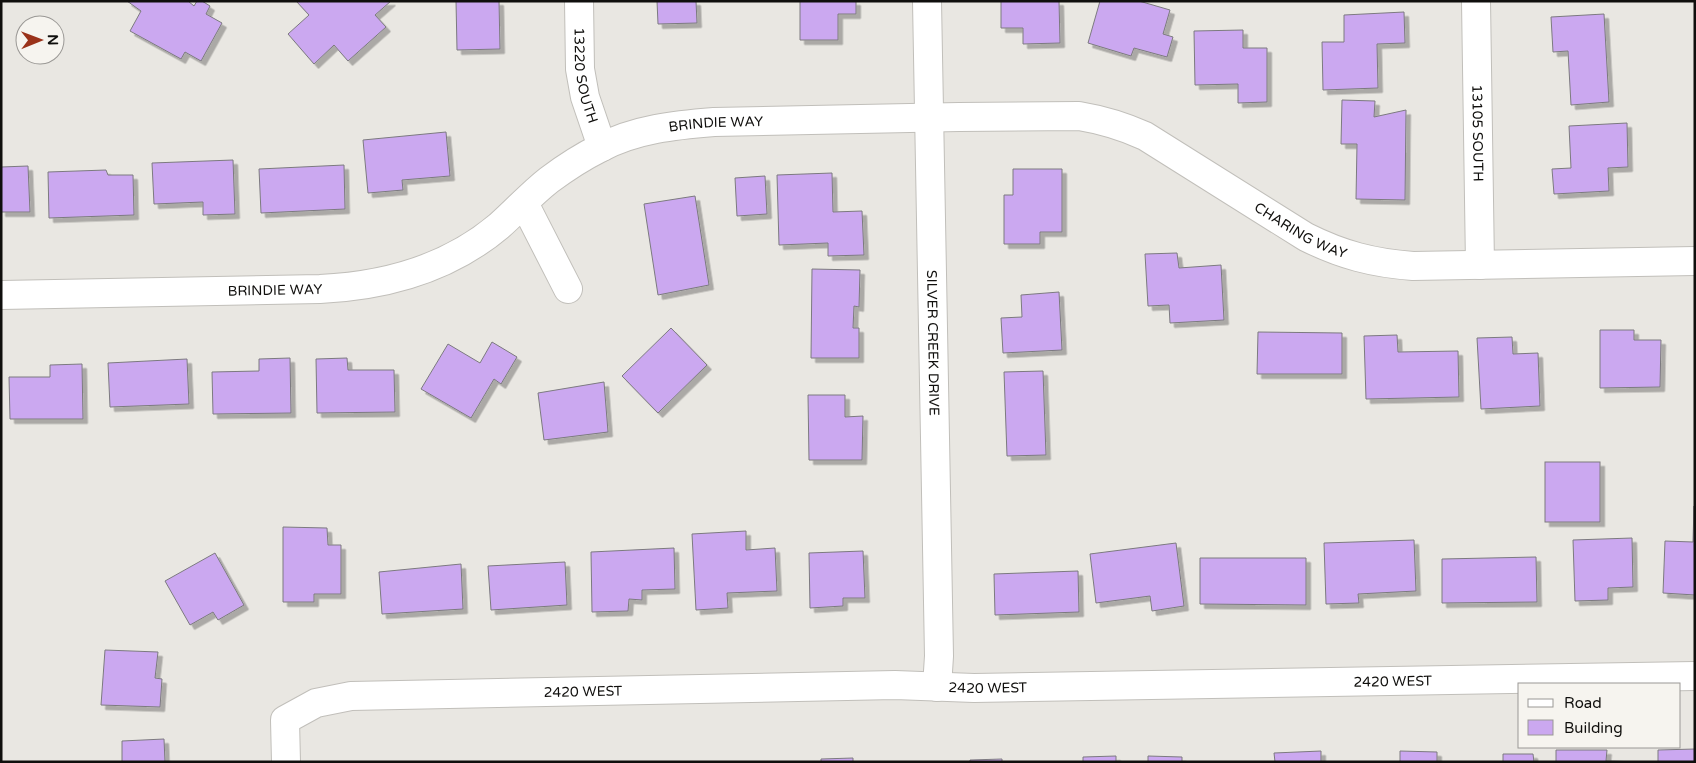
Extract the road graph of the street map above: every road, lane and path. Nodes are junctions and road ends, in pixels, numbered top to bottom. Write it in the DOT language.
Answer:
graph roads {
  1 [pos="579,1"];
  2 [pos="927,1"];
  3 [pos="1476,1"];
  4 [pos="929,118"];
  5 [pos="602,147"];
  6 [pos="524,203"];
  7 [pos="1695,261"];
  8 [pos="1480,265"];
  9 [pos="568,289"];
  10 [pos="1,295"];
  11 [pos="1695,676"];
  12 [pos="937,686"];
  13 [pos="286,762"];
  1 -- 5 [label="street, 13220 SOUTH"];
  2 -- 4 [label="street, SILVER CREEK DRIVE"];
  3 -- 8 [label="street, 13105 SOUTH"];
  4 -- 5 [label="street, BRINDIE WAY"];
  4 -- 8 [label="street, CHARING WAY"];
  4 -- 12 [label="street, SILVER CREEK DRIVE"];
  5 -- 6 [label="street, BRINDIE WAY"];
  6 -- 9 [label="street"];
  6 -- 10 [label="street, BRINDIE WAY"];
  7 -- 8 [label="street, CHARING WAY"];
  11 -- 12 [label="street, 2420 WEST"];
  12 -- 13 [label="street, 2420 WEST"];
}
